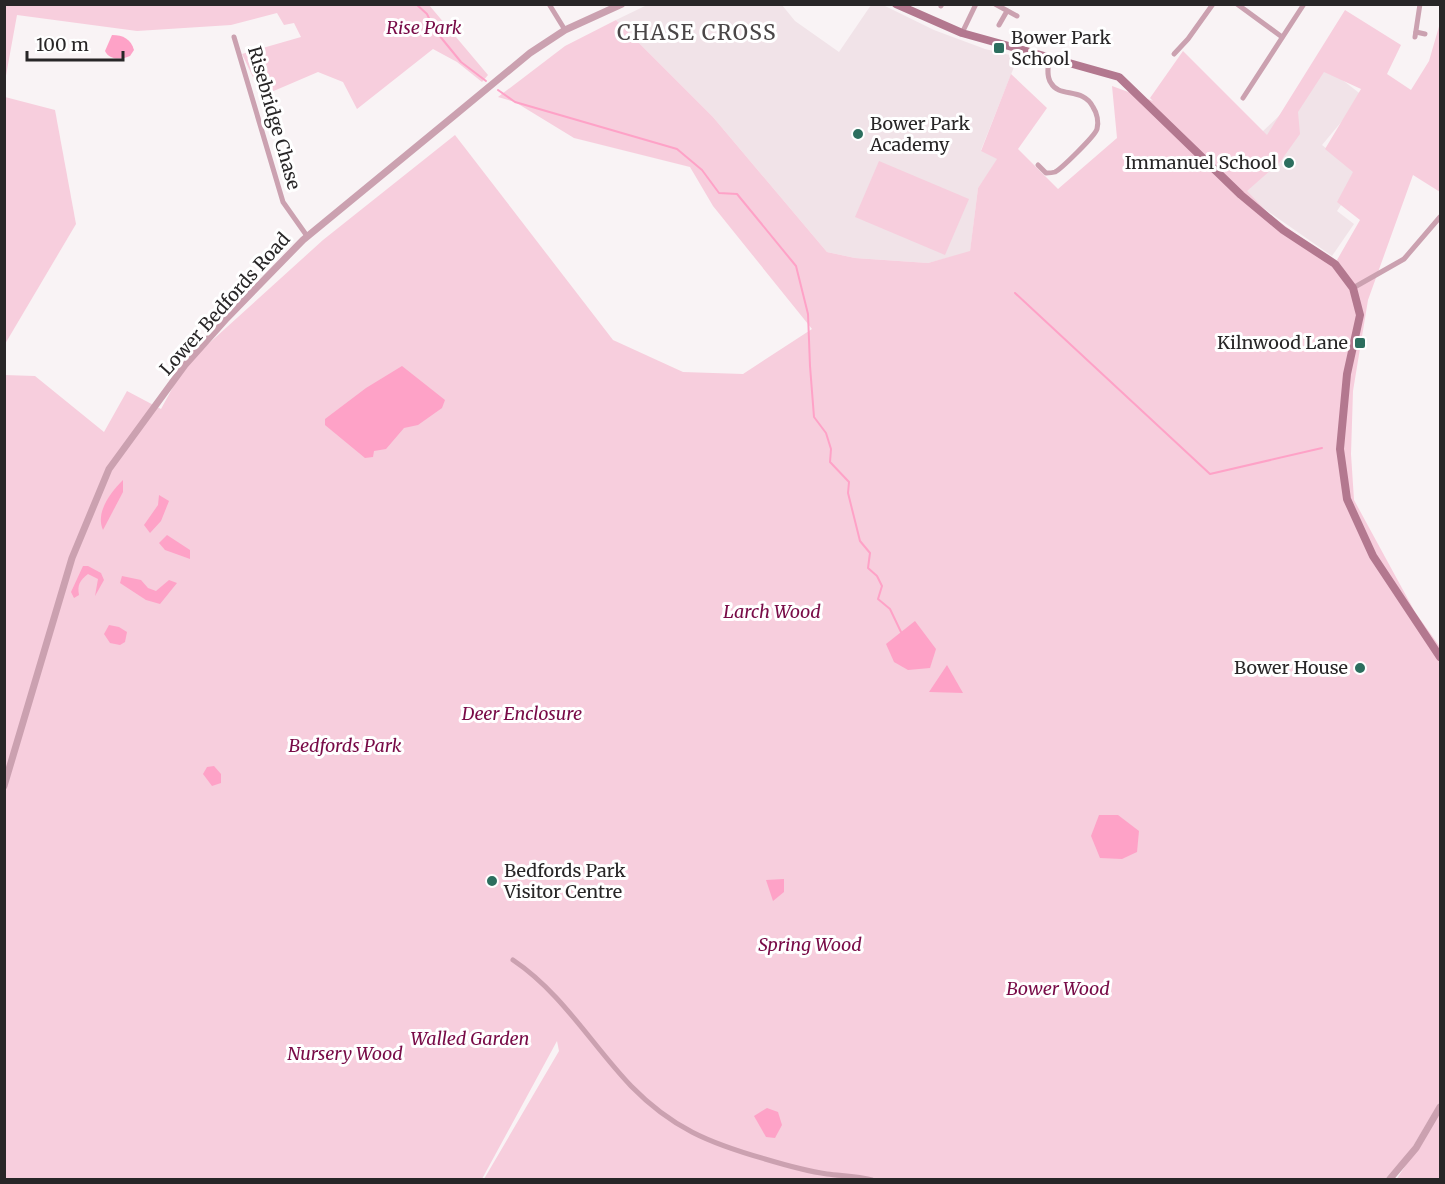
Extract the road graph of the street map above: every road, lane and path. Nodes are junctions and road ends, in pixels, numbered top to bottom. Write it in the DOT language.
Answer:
graph roads {
  1 [pos="549,4"];
  2 [pos="622,4"];
  3 [pos="896,4"];
  4 [pos="976,4"];
  5 [pos="995,4"];
  6 [pos="1213,4"];
  7 [pos="1238,4"];
  8 [pos="1304,4"];
  9 [pos="1420,4"];
  10 [pos="1007,11"];
  11 [pos="1017,16"];
  12 [pos="999,25"];
  13 [pos="565,30"];
  14 [pos="962,33"];
  15 [pos="1425,34"];
  16 [pos="1282,37"];
  17 [pos="234,38"];
  18 [pos="1174,54"];
  19 [pos="1050,56"];
  20 [pos="1243,98"];
  21 [pos="1038,165"];
  22 [pos="1440,217"];
  23 [pos="308,236"];
  24 [pos="1353,288"];
  25 [pos="1440,657"];
  26 [pos="4,786"];
  27 [pos="513,960"];
  28 [pos="1440,1107"];
  29 [pos="872,1179"];
  30 [pos="1389,1179"];
  1 -- 13 [label="street"];
  2 -- 13 [label="street, Lower Bedfords Road"];
  3 -- 14 [label="main road"];
  4 -- 14 [label="street"];
  5 -- 10 [label="street"];
  6 -- 18 [label="street"];
  7 -- 16 [label="street"];
  8 -- 16 [label="street"];
  9 -- 15 [label="street"];
  10 -- 11 [label="street"];
  10 -- 12 [label="street"];
  13 -- 23 [label="street, Lower Bedfords Road"];
  14 -- 19 [label="main road"];
  16 -- 20 [label="street"];
  17 -- 23 [label="street, Risebridge Chase"];
  19 -- 21 [label="street"];
  19 -- 24 [label="main road"];
  22 -- 24 [label="street"];
  23 -- 26 [label="street, Lower Bedfords Road"];
  24 -- 25 [label="main road"];
  27 -- 29 [label="street"];
  28 -- 30 [label="street"];
}
